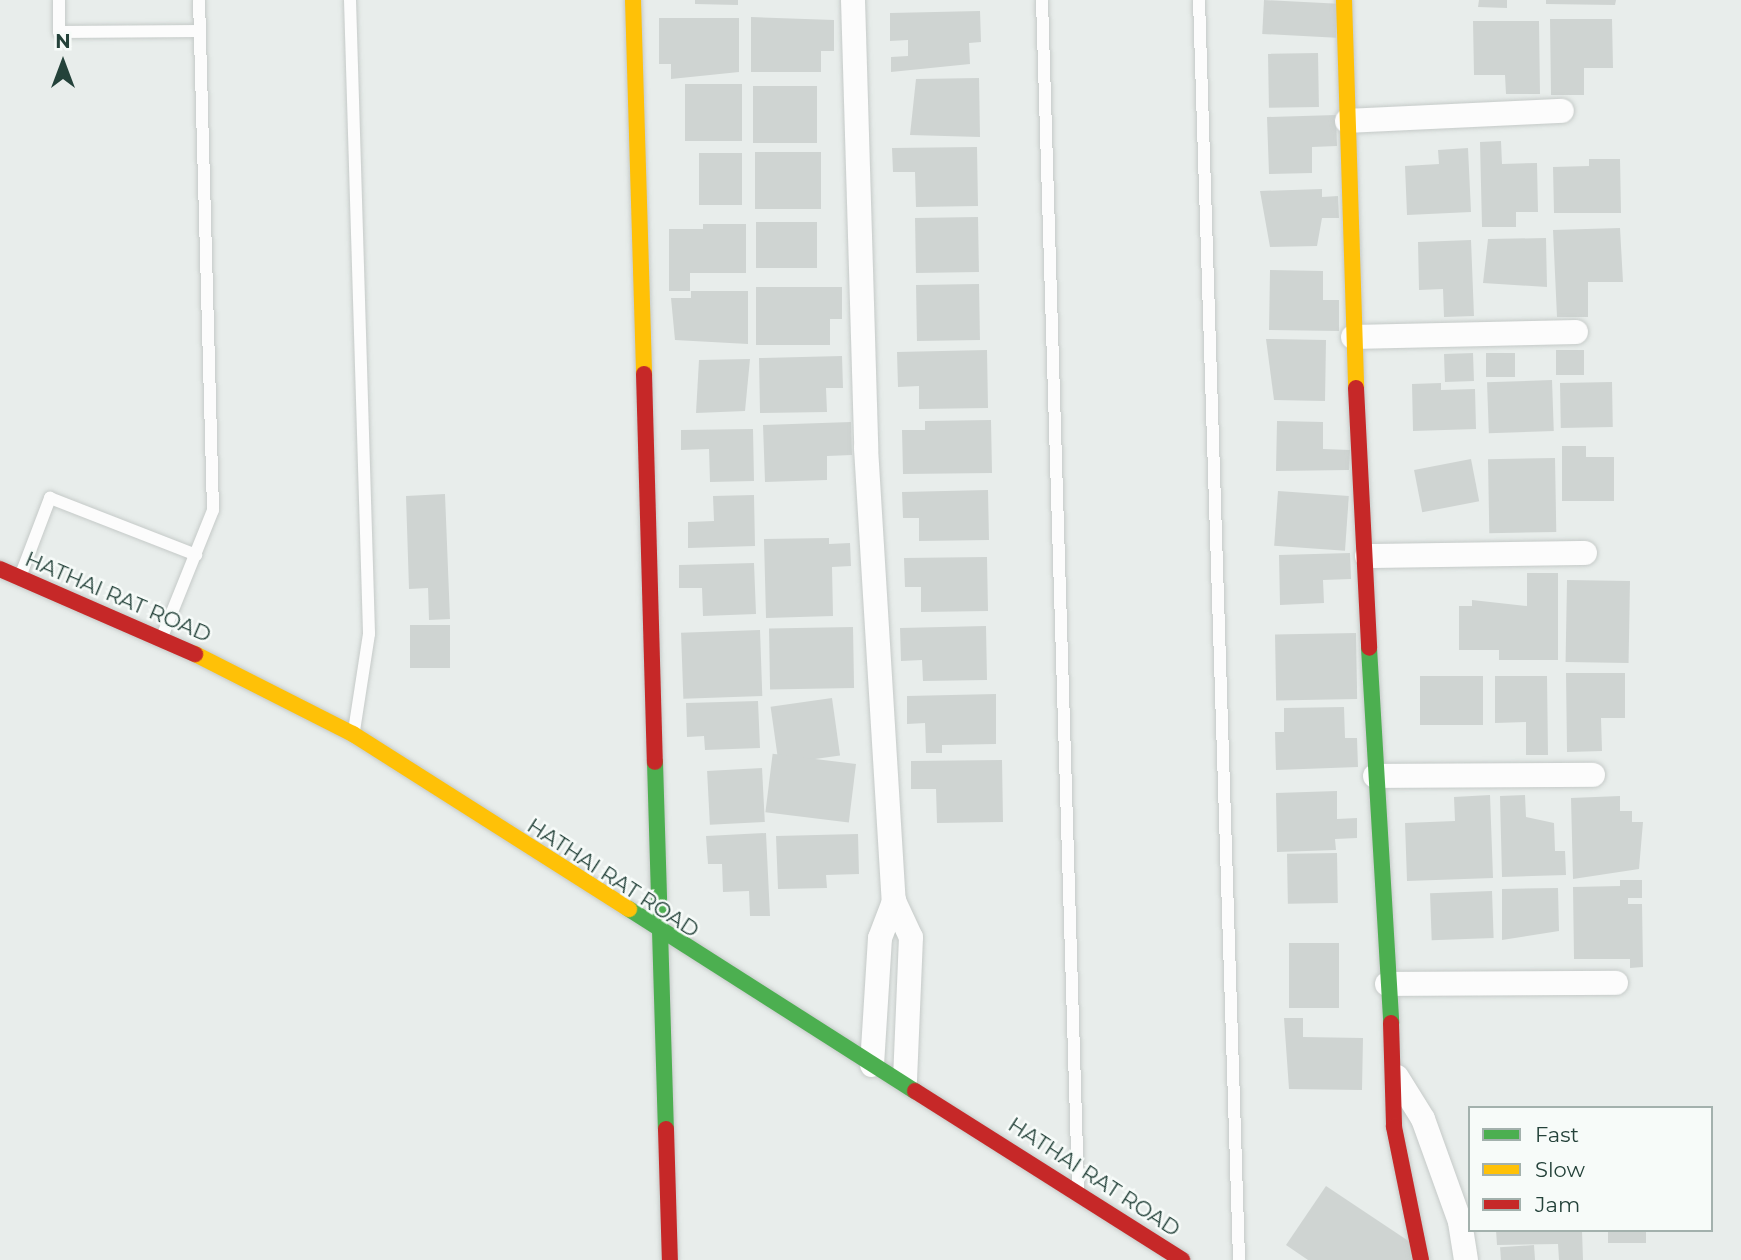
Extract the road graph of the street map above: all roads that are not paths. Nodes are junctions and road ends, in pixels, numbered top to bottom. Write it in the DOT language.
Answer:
graph roads {
  1 [pos="59,0"];
  2 [pos="199,0"];
  3 [pos="349,0"];
  4 [pos="633,0"];
  5 [pos="853,0"];
  6 [pos="1042,0"];
  7 [pos="1199,0"];
  8 [pos="1344,0"];
  9 [pos="200,31"];
  10 [pos="1562,111"];
  11 [pos="1347,121"];
  12 [pos="1576,332"];
  13 [pos="1353,337"];
  14 [pos="1585,553"];
  15 [pos="196,555"];
  16 [pos="1367,556"];
  17 [pos="0,569"];
  18 [pos="20,577"];
  19 [pos="162,637"];
  20 [pos="354,734"];
  21 [pos="1593,775"];
  22 [pos="1375,776"];
  23 [pos="894,901"];
  24 [pos="659,934"];
  25 [pos="1387,984"];
  26 [pos="1616,984"];
  27 [pos="872,1065"];
  28 [pos="1397,1077"];
  29 [pos="905,1080"];
  30 [pos="1079,1192"];
  31 [pos="670,1260"];
  32 [pos="1182,1260"];
  33 [pos="1239,1260"];
  34 [pos="1421,1260"];
  35 [pos="1466,1260"];
  1 -- 9 [label="lane"];
  2 -- 9 [label="lane"];
  3 -- 20 [label="lane"];
  4 -- 24 [label="street"];
  5 -- 23 [label="street"];
  6 -- 30 [label="lane"];
  7 -- 33 [label="lane"];
  8 -- 11 [label="street"];
  9 -- 15 [label="lane"];
  10 -- 11 [label="street"];
  11 -- 13 [label="street"];
  12 -- 13 [label="street"];
  13 -- 16 [label="street"];
  14 -- 16 [label="street"];
  15 -- 18 [label="lane"];
  15 -- 19 [label="lane"];
  16 -- 22 [label="street"];
  17 -- 18 [label="street, HATHAI RAT ROAD"];
  18 -- 19 [label="street, HATHAI RAT ROAD"];
  19 -- 20 [label="street, HATHAI RAT ROAD"];
  20 -- 24 [label="street, HATHAI RAT ROAD"];
  21 -- 22 [label="street"];
  22 -- 25 [label="street"];
  23 -- 27 [label="street"];
  23 -- 29 [label="street"];
  24 -- 27 [label="street, HATHAI RAT ROAD"];
  24 -- 31 [label="street"];
  25 -- 26 [label="street"];
  25 -- 28 [label="street"];
  27 -- 29 [label="street, HATHAI RAT ROAD"];
  28 -- 34 [label="street"];
  28 -- 35 [label="street"];
  29 -- 30 [label="street, HATHAI RAT ROAD"];
  30 -- 32 [label="street, HATHAI RAT ROAD"];
}
